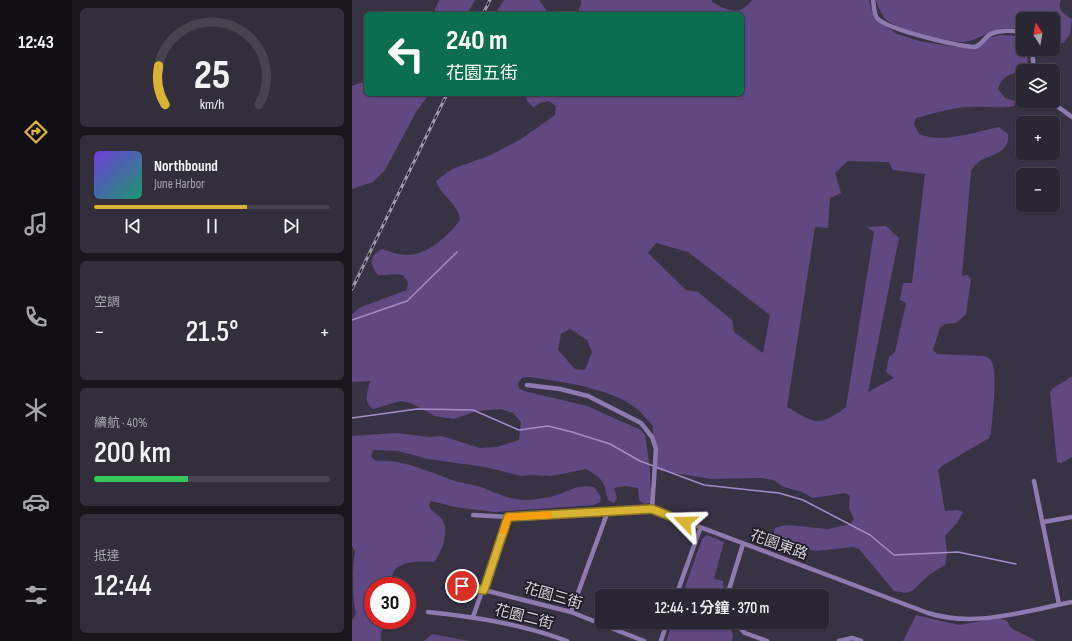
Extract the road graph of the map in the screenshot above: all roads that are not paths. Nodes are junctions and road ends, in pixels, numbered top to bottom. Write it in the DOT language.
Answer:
graph roads {
  1 [pos="873,0"];
  2 [pos="1016,31"];
  3 [pos="1060,108"];
  4 [pos="1072,117"];
  5 [pos="527,385"];
  6 [pos="1034,482"];
  7 [pos="652,509"];
  8 [pos="608,512"];
  9 [pos="473,515"];
  10 [pos="508,517"];
  11 [pos="1072,517"];
  12 [pos="1043,522"];
  13 [pos="700,529"];
  14 [pos="743,544"];
  15 [pos="451,585"];
  16 [pos="679,589"];
  17 [pos="729,589"];
  18 [pos="484,590"];
  19 [pos="1072,602"];
  20 [pos="1059,604"];
  21 [pos="428,612"];
  22 [pos="571,612"];
  23 [pos="473,617"];
  24 [pos="664,629"];
  25 [pos="741,629"];
  26 [pos="566,641"];
  27 [pos="644,641"];
  28 [pos="660,641"];
  29 [pos="767,641"];
  30 [pos="839,641"];
  31 [pos="861,641"];
  1 -- 2 [label="street"];
  3 -- 4 [label="street"];
  5 -- 7 [label="street"];
  6 -- 12 [label="street"];
  7 -- 8 [label="street, 花園東路"];
  7 -- 13 [label="street, 花園東路"];
  8 -- 10 [label="street, 花園東路"];
  8 -- 22 [label="street"];
  9 -- 10 [label="street, 花園東路"];
  10 -- 18 [label="street"];
  11 -- 12 [label="street"];
  12 -- 20 [label="street"];
  13 -- 14 [label="street, 花園東路"];
  13 -- 16 [label="street"];
  14 -- 17 [label="street"];
  14 -- 20 [label="street, 花園東路"];
  15 -- 18 [label="street, 花園三街"];
  18 -- 22 [label="street, 花園三街"];
  18 -- 23 [label="street"];
  19 -- 20 [label="street, 花園東路"];
  21 -- 23 [label="street, 花園二街"];
  22 -- 27 [label="street, 花園三街"];
  23 -- 26 [label="street, 花園二街"];
  24 -- 28 [label="street"];
  25 -- 29 [label="street"];
  30 -- 31 [label="street"];
}
